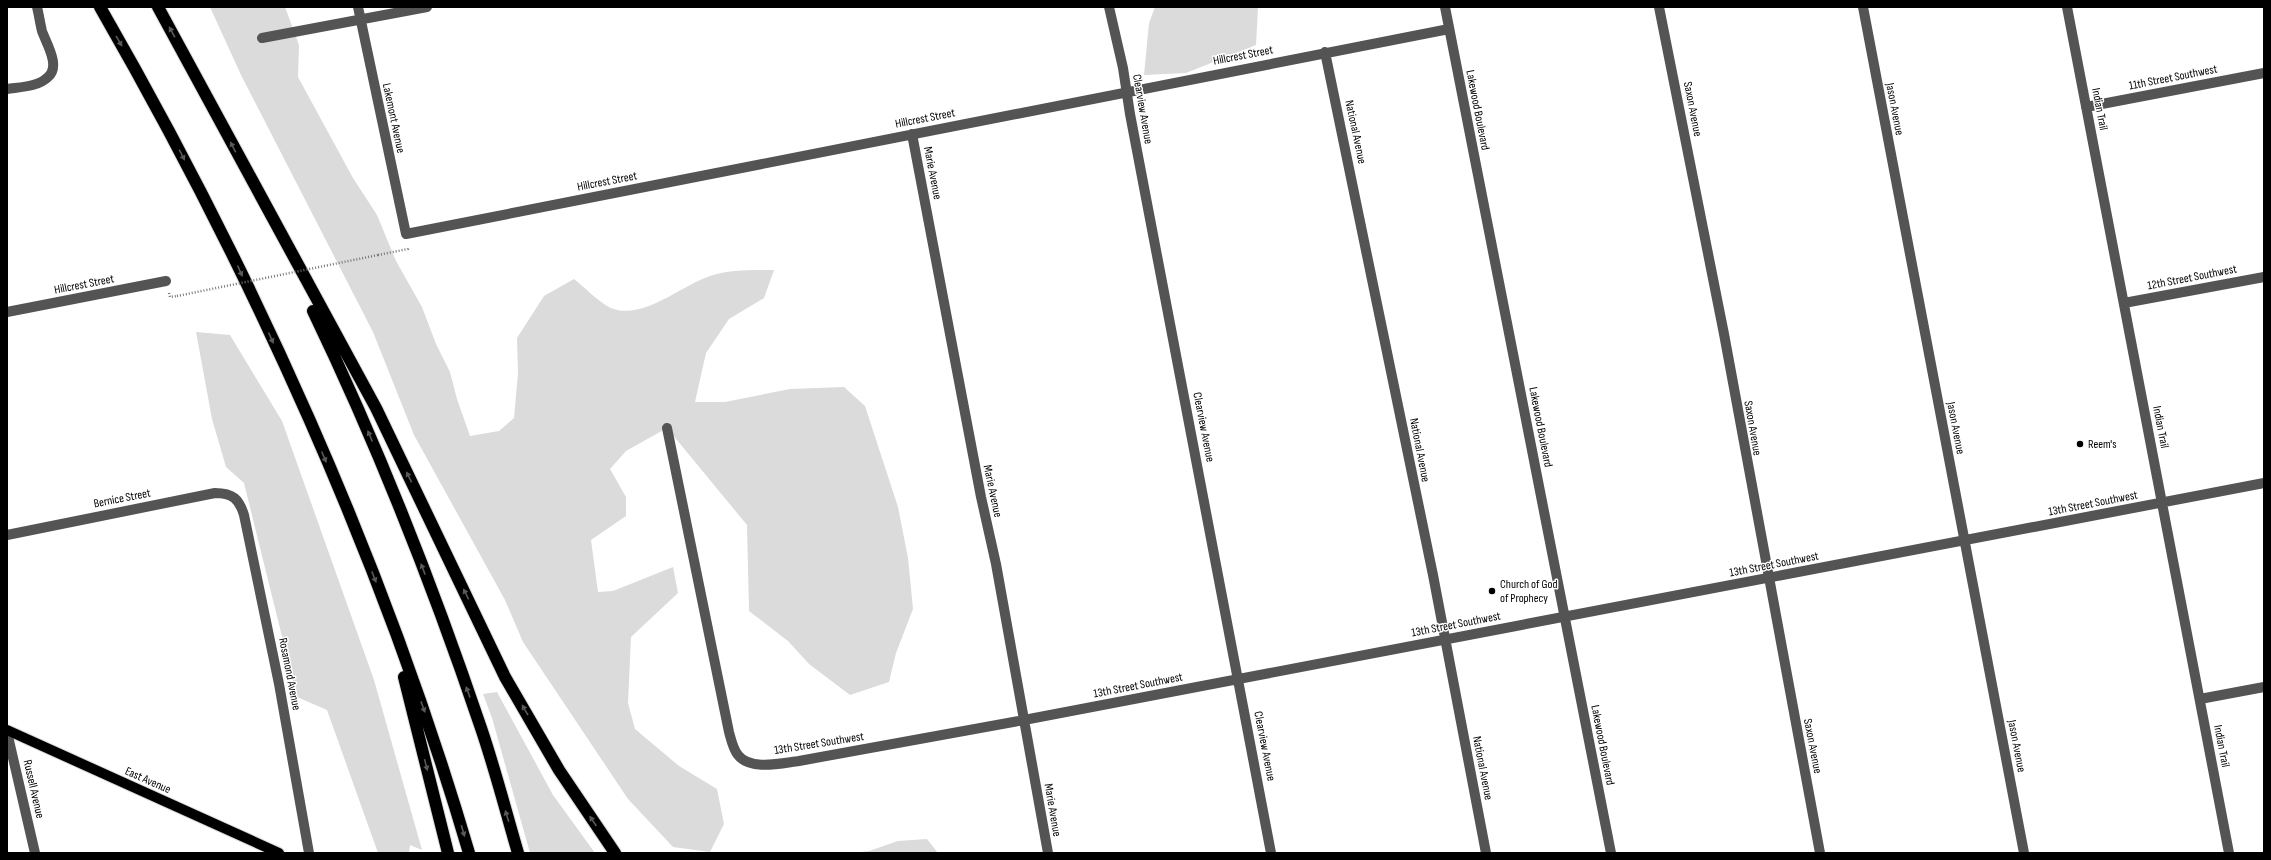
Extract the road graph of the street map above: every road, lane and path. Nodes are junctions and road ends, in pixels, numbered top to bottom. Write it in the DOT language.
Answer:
graph roads {
  1 [pos="37,7"];
  2 [pos="100,7"];
  3 [pos="158,7"];
  4 [pos="358,7"];
  5 [pos="426,7"];
  6 [pos="1109,7"];
  7 [pos="1445,7"];
  8 [pos="1660,7"];
  9 [pos="1863,7"];
  10 [pos="2067,7"];
  11 [pos="360,19"];
  12 [pos="1449,29"];
  13 [pos="262,38"];
  14 [pos="1325,52"];
  15 [pos="2264,73"];
  16 [pos="7,89"];
  17 [pos="1126,92"];
  18 [pos="2086,107"];
  19 [pos="912,134"];
  20 [pos="251,182"];
  21 [pos="406,234"];
  22 [pos="2264,277"];
  23 [pos="166,281"];
  24 [pos="177,296"];
  25 [pos="2124,303"];
  26 [pos="7,312"];
  27 [pos="667,428"];
  28 [pos="2264,483"];
  29 [pos="240,502"];
  30 [pos="2163,503"];
  31 [pos="7,535"];
  32 [pos="1964,541"];
  33 [pos="1768,578"];
  34 [pos="1564,617"];
  35 [pos="390,618"];
  36 [pos="1444,639"];
  37 [pos="1239,679"];
  38 [pos="2264,687"];
  39 [pos="2200,699"];
  40 [pos="1024,720"];
  41 [pos="7,731"];
  42 [pos="35,853"];
  43 [pos="279,853"];
  44 [pos="309,853"];
  45 [pos="448,853"];
  46 [pos="469,853"];
  47 [pos="518,853"];
  48 [pos="615,853"];
  49 [pos="1048,853"];
  50 [pos="1272,853"];
  51 [pos="1486,853"];
  52 [pos="1611,853"];
  53 [pos="1820,853"];
  54 [pos="2024,853"];
  55 [pos="2229,853"];
  1 -- 16 [label="street"];
  2 -- 35 [label="highway, one-way"];
  20 -- 3 [label="highway, one-way"];
  4 -- 11 [label="street, Lakemont Avenue"];
  5 -- 11 [label="street"];
  6 -- 17 [label="street, Clearview Avenue"];
  7 -- 12 [label="street, Lakewood Boulevard"];
  8 -- 33 [label="street, Saxon Avenue"];
  9 -- 32 [label="street, Jason Avenue"];
  10 -- 18 [label="street, Indian Trail"];
  11 -- 13 [label="street"];
  11 -- 21 [label="street, Lakemont Avenue"];
  12 -- 14 [label="street, Hillcrest Street"];
  12 -- 34 [label="street, Lakewood Boulevard"];
  14 -- 17 [label="street, Hillcrest Street"];
  14 -- 36 [label="street, National Avenue"];
  15 -- 18 [label="street, 11th Street Southwest"];
  17 -- 19 [label="street, Hillcrest Street"];
  17 -- 37 [label="street, Clearview Avenue"];
  18 -- 25 [label="street, Indian Trail"];
  19 -- 21 [label="street, Hillcrest Street"];
  19 -- 40 [label="street, Marie Avenue"];
  47 -- 20 [label="highway, one-way"];
  48 -- 20 [label="highway, one-way"];
  21 -- 24 [label="path, bridge"];
  22 -- 25 [label="street, 12th Street Southwest"];
  23 -- 26 [label="street, Hillcrest Street"];
  25 -- 30 [label="street, Indian Trail"];
  27 -- 40 [label="street, 13th Street Southwest"];
  28 -- 30 [label="street, 13th Street Southwest"];
  29 -- 31 [label="street, Bernice Street"];
  29 -- 44 [label="street, Rosamond Avenue"];
  30 -- 32 [label="street, 13th Street Southwest"];
  30 -- 39 [label="street, Indian Trail"];
  32 -- 33 [label="street, 13th Street Southwest"];
  32 -- 54 [label="street, Jason Avenue"];
  33 -- 34 [label="street, 13th Street Southwest"];
  33 -- 53 [label="street, Saxon Avenue"];
  34 -- 36 [label="street, 13th Street Southwest"];
  34 -- 52 [label="street, Lakewood Boulevard"];
  35 -- 45 [label="highway, one-way"];
  35 -- 46 [label="highway, one-way"];
  36 -- 37 [label="street, 13th Street Southwest"];
  36 -- 51 [label="street, National Avenue"];
  37 -- 40 [label="street, 13th Street Southwest"];
  37 -- 50 [label="street, Clearview Avenue"];
  38 -- 39 [label="street"];
  39 -- 55 [label="street, Indian Trail"];
  40 -- 49 [label="street, Marie Avenue"];
  41 -- 42 [label="street, Russell Avenue"];
  41 -- 43 [label="main road, East Avenue"];
}
